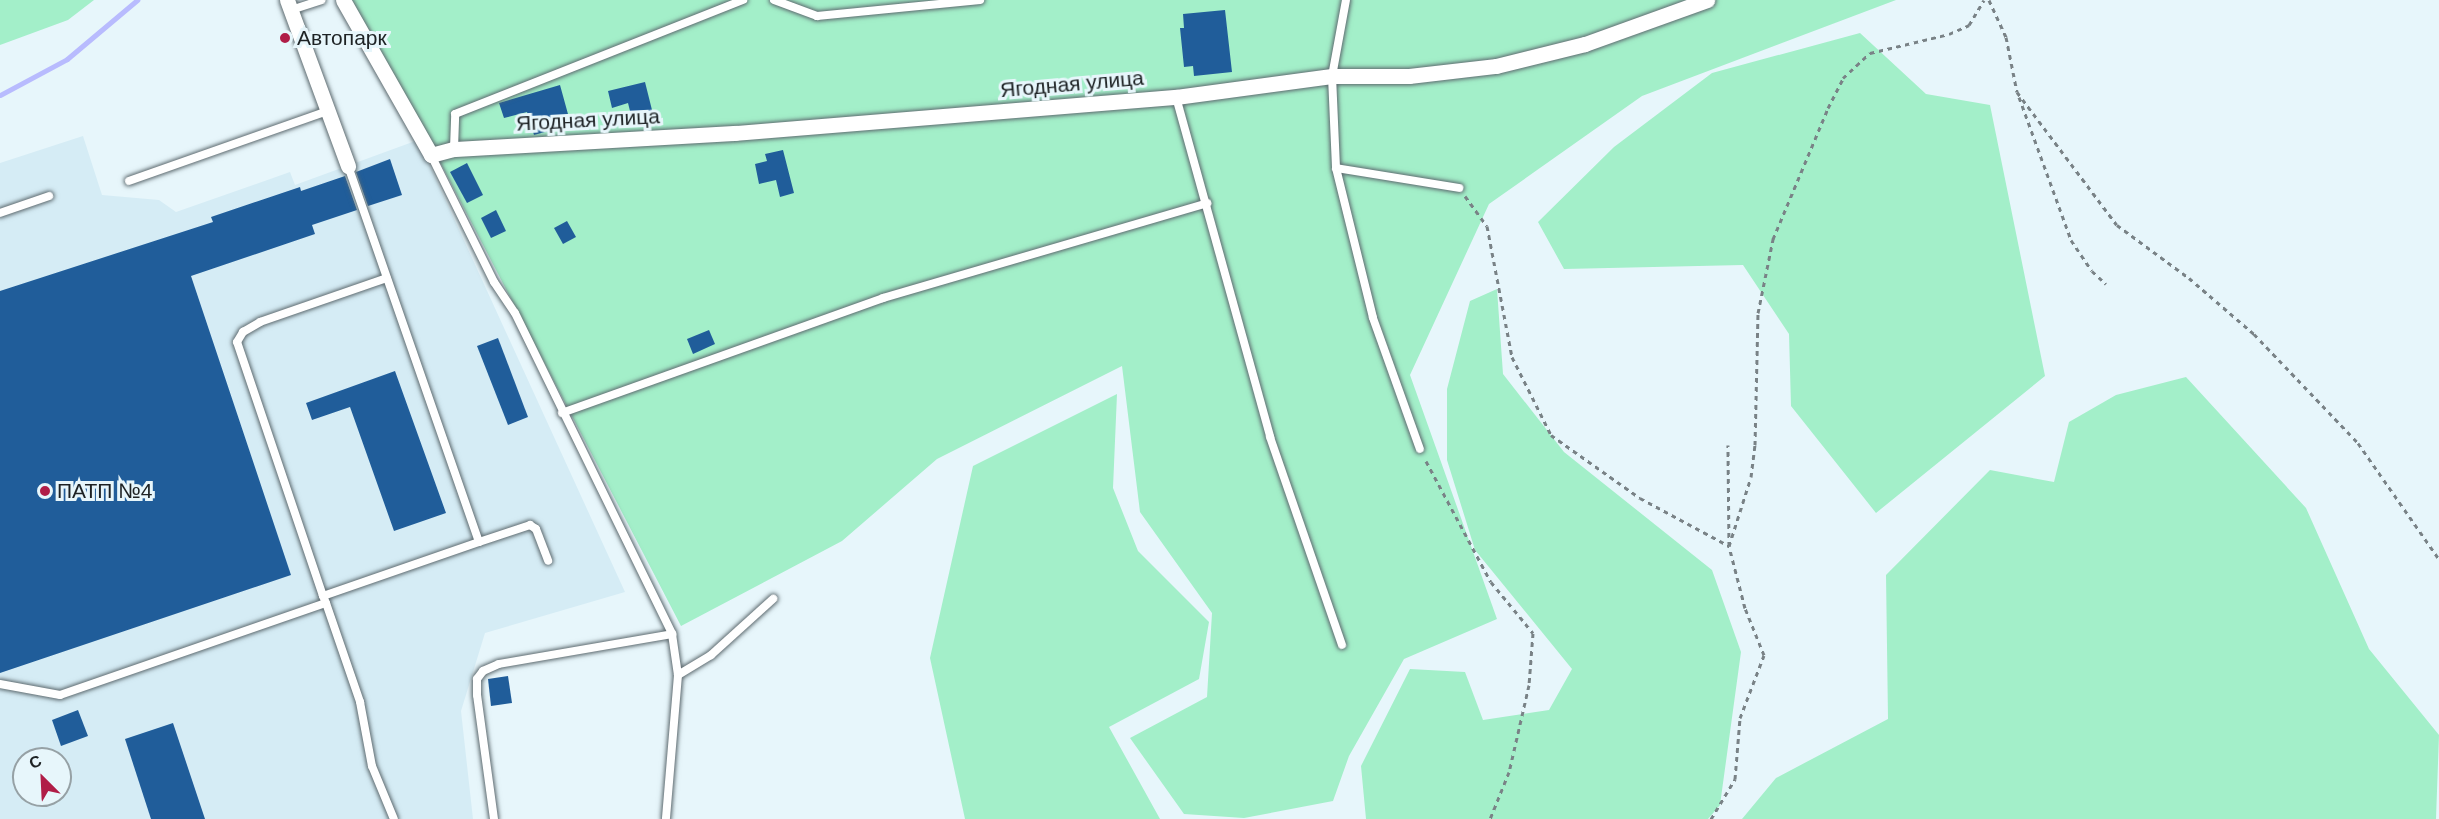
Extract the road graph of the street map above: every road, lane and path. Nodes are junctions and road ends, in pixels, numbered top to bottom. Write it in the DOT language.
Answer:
graph roads {
  1 [pos="321,0"];
  2 [pos="343,0"];
  3 [pos="742,0"];
  4 [pos="774,0"];
  5 [pos="980,0"];
  6 [pos="1346,0"];
  7 [pos="1707,0"];
  8 [pos="1984,0"];
  9 [pos="1989,0"];
  10 [pos="289,5"];
  11 [pos="1332,76"];
  12 [pos="2017,93"];
  13 [pos="1176,97"];
  14 [pos="328,111"];
  15 [pos="454,149"];
  16 [pos="431,156"];
  17 [pos="348,166"];
  18 [pos="1336,168"];
  19 [pos="129,181"];
  20 [pos="1459,188"];
  21 [pos="49,196"];
  22 [pos="1207,203"];
  23 [pos="0,213"];
  24 [pos="387,278"];
  25 [pos="2106,284"];
  26 [pos="562,413"];
  27 [pos="1728,445"];
  28 [pos="1420,449"];
  29 [pos="478,542"];
  30 [pos="1729,546"];
  31 [pos="2439,559"];
  32 [pos="548,561"];
  33 [pos="325,599"];
  34 [pos="773,599"];
  35 [pos="672,634"];
  36 [pos="1342,645"];
  37 [pos="678,675"];
  38 [pos="0,684"];
  39 [pos="394,819"];
  40 [pos="494,819"];
  41 [pos="666,819"];
  42 [pos="1490,819"];
  43 [pos="1711,819"];
  1 -- 10 [label="lane"];
  2 -- 16 [label="street"];
  3 -- 15 [label="lane"];
  4 -- 5 [label="lane"];
  6 -- 11 [label="lane"];
  7 -- 11 [label="street, Ягодная улица"];
  8 -- 30 [label="path"];
  9 -- 12 [label="path"];
  10 -- 14 [label="street"];
  11 -- 13 [label="street, Ягодная улица"];
  11 -- 18 [label="lane"];
  12 -- 25 [label="path"];
  12 -- 31 [label="path"];
  13 -- 15 [label="street, Ягодная улица"];
  13 -- 22 [label="lane"];
  14 -- 17 [label="street"];
  14 -- 19 [label="lane"];
  15 -- 16 [label="street, Ягодная улица"];
  16 -- 26 [label="lane"];
  17 -- 24 [label="lane"];
  18 -- 20 [label="lane"];
  18 -- 28 [label="lane"];
  20 -- 30 [label="path"];
  21 -- 23 [label="lane"];
  22 -- 26 [label="lane"];
  22 -- 36 [label="lane"];
  24 -- 29 [label="lane"];
  24 -- 33 [label="lane"];
  26 -- 35 [label="lane"];
  27 -- 30 [label="path"];
  28 -- 42 [label="path"];
  29 -- 32 [label="lane"];
  29 -- 33 [label="lane"];
  30 -- 43 [label="path"];
  33 -- 38 [label="lane"];
  33 -- 39 [label="lane"];
  34 -- 37 [label="lane"];
  35 -- 37 [label="lane"];
  35 -- 40 [label="lane"];
  37 -- 41 [label="lane"];
}
